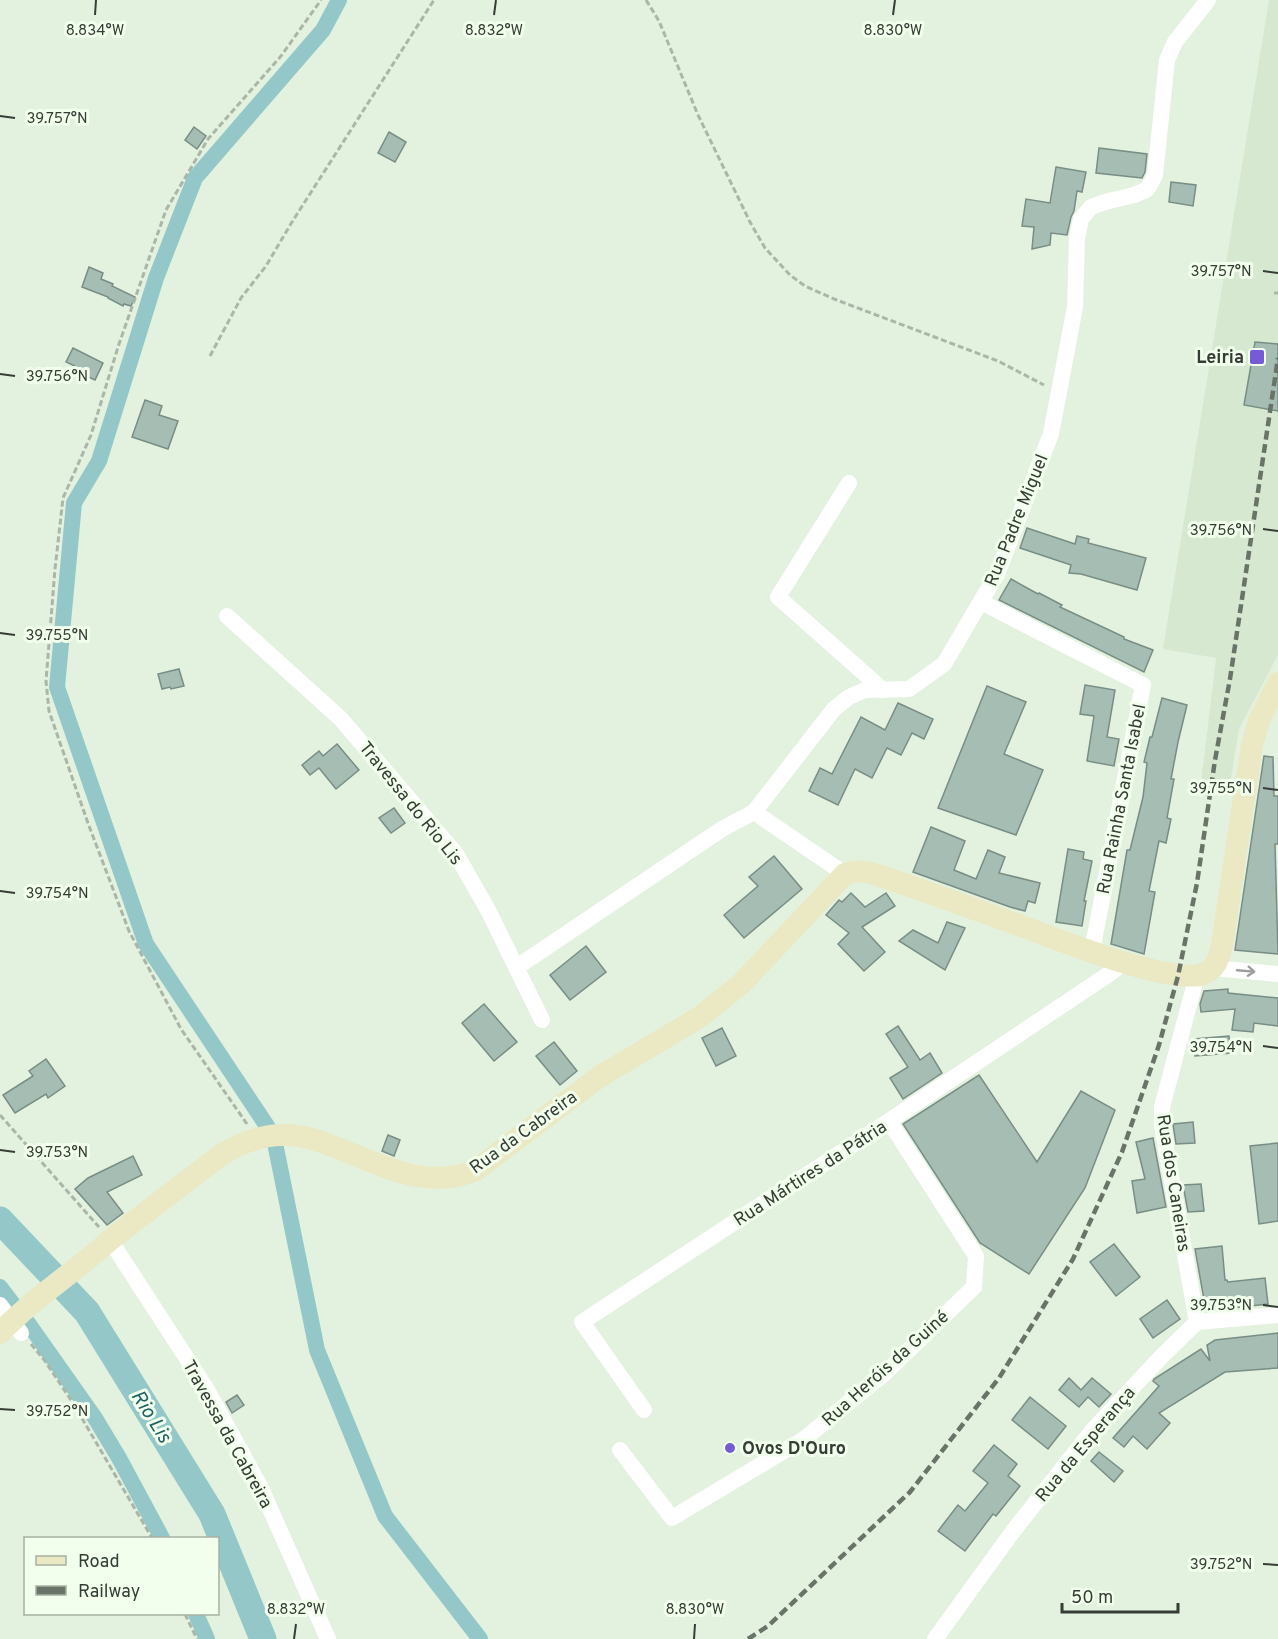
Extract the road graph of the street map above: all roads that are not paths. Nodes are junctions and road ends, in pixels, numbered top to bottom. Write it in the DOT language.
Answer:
graph roads {
  1 [pos="1208,0"];
  2 [pos="849,483"];
  3 [pos="981,602"];
  4 [pos="227,616"];
  5 [pos="1278,682"];
  6 [pos="883,690"];
  7 [pos="754,812"];
  8 [pos="845,874"];
  9 [pos="1092,951"];
  10 [pos="1125,962"];
  11 [pos="517,967"];
  12 [pos="1205,972"];
  13 [pos="1278,974"];
  14 [pos="542,1020"];
  15 [pos="889,1121"];
  16 [pos="103,1247"];
  17 [pos="1278,1315"];
  18 [pos="1197,1322"];
  19 [pos="8,1323"];
  20 [pos="644,1410"];
  21 [pos="620,1450"];
  22 [pos="328,1639"];
  23 [pos="935,1639"];
  1 -- 3 [label="street, Rua Padre Miguel"];
  2 -- 6 [label="street"];
  3 -- 6 [label="street, Rua Padre Miguel"];
  3 -- 9 [label="street, Rua Rainha Santa Isabel"];
  4 -- 11 [label="street, Travessa do Rio Lis"];
  5 -- 12 [label="main road"];
  6 -- 7 [label="street, Rua Padre Miguel"];
  7 -- 8 [label="street"];
  7 -- 11 [label="street"];
  8 -- 9 [label="main road"];
  8 -- 16 [label="main road, Rua da Cabreira"];
  9 -- 10 [label="main road"];
  10 -- 12 [label="main road"];
  10 -- 15 [label="street, Rua Mártires da Pátria"];
  11 -- 14 [label="street, Travessa do Rio Lis"];
  12 -- 13 [label="street, one-way"];
  12 -- 18 [label="street, Rua dos Caneiras"];
  15 -- 20 [label="street, Rua Mártires da Pátria"];
  15 -- 21 [label="street, Rua Heróis da Guiné"];
  16 -- 19 [label="main road, Rua da Cabreira"];
  16 -- 22 [label="street, Travessa da Cabreira"];
  17 -- 18 [label="street"];
  18 -- 23 [label="street, Rua da Esperança"];
}
